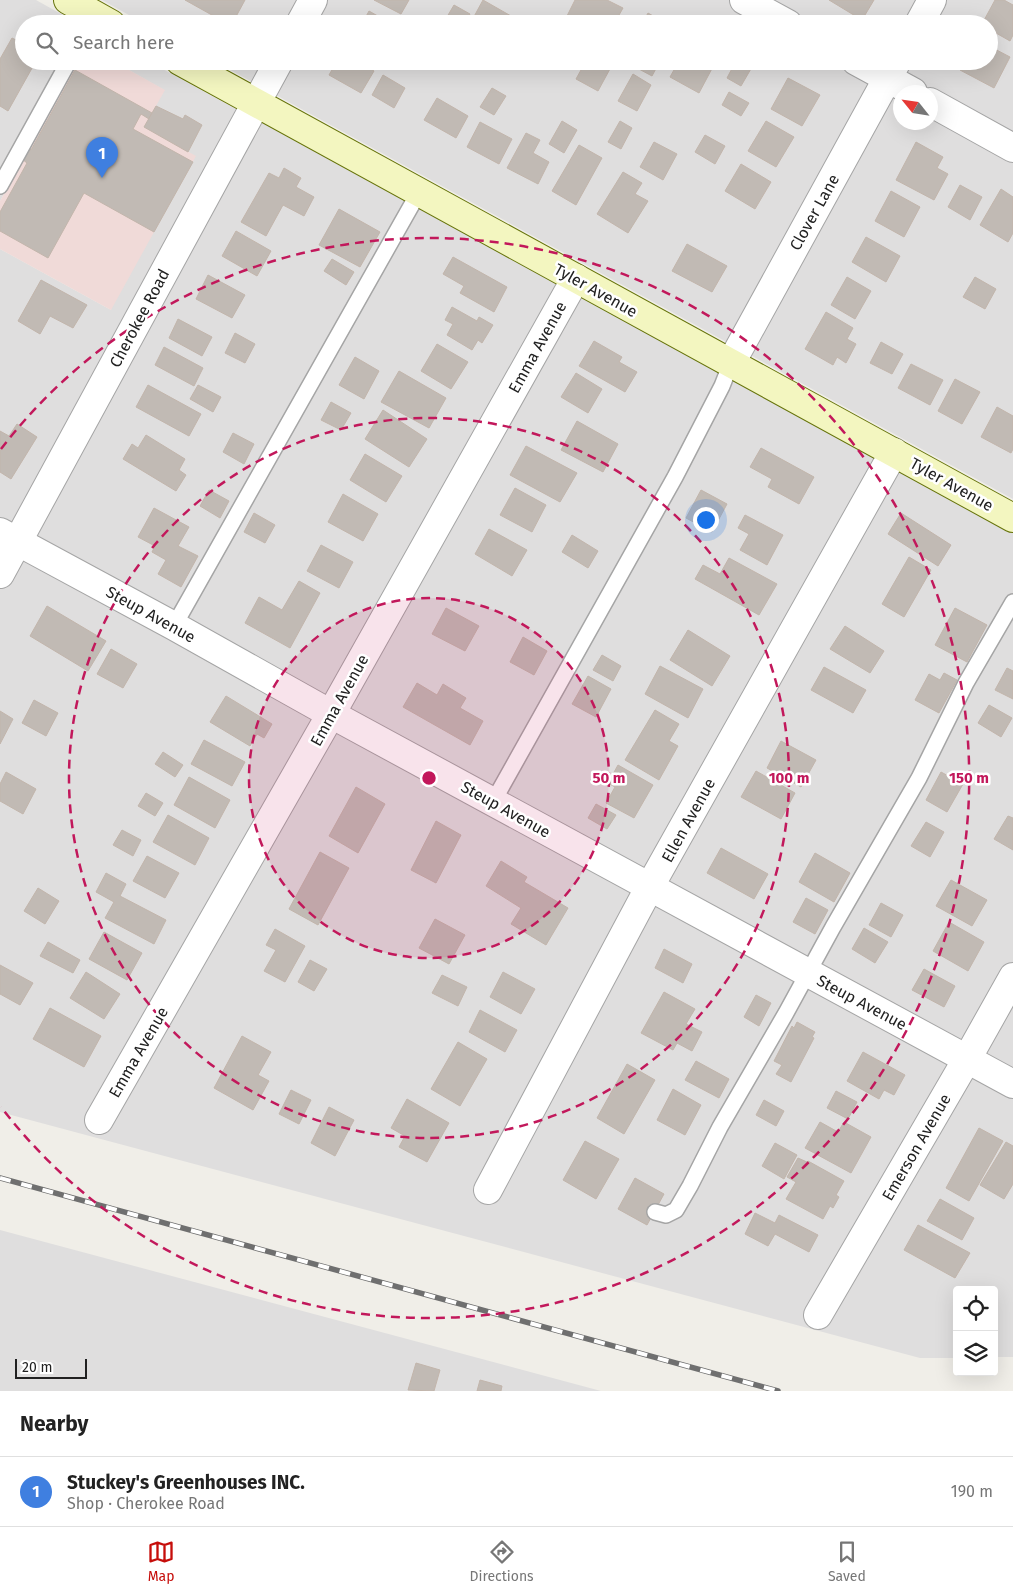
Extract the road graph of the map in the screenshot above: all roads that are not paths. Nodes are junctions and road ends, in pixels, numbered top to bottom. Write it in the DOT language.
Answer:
graph roads {
  1 [pos="68,0"];
  2 [pos="313,0"];
  3 [pos="744,0"];
  4 [pos="932,0"];
  5 [pos="89,15"];
  6 [pos="305,15"];
  7 [pos="772,15"];
  8 [pos="924,15"];
  9 [pos="64,70"];
  10 [pos="196,70"];
  11 [pos="274,70"];
  12 [pos="892,70"];
  13 [pos="906,85"];
  14 [pos="256,103"];
  15 [pos="938,106"];
  16 [pos="1013,148"];
  17 [pos="0,186"];
  18 [pos="419,192"];
  19 [pos="576,278"];
  20 [pos="730,363"];
  21 [pos="894,452"];
  22 [pos="1013,518"];
  23 [pos="9,537"];
  24 [pos="0,574"];
  25 [pos="1013,602"];
  26 [pos="174,626"];
  27 [pos="331,714"];
  28 [pos="493,802"];
  29 [pos="649,888"];
  30 [pos="808,973"];
  31 [pos="1013,977"];
  32 [pos="968,1059"];
  33 [pos="1013,1084"];
  34 [pos="99,1120"];
  35 [pos="488,1190"];
  36 [pos="655,1212"];
  37 [pos="818,1315"];
  1 -- 5 [label="street"];
  2 -- 6 [label="street"];
  3 -- 7 [label="street"];
  4 -- 8 [label="street"];
  9 -- 17 [label="lane"];
  10 -- 14 [label="street, Tyler Avenue"];
  11 -- 14 [label="street, Cherokee Road"];
  12 -- 13 [label="street"];
  12 -- 20 [label="street, Clover Lane"];
  14 -- 18 [label="street, Tyler Avenue"];
  14 -- 23 [label="street, Cherokee Road"];
  15 -- 16 [label="street"];
  18 -- 19 [label="street, Tyler Avenue"];
  18 -- 26 [label="lane"];
  19 -- 20 [label="street, Tyler Avenue"];
  19 -- 27 [label="street, Emma Avenue"];
  20 -- 21 [label="street, Tyler Avenue"];
  20 -- 28 [label="lane"];
  21 -- 22 [label="street, Tyler Avenue"];
  21 -- 29 [label="street, Ellen Avenue"];
  23 -- 24 [label="street, Cherokee Road"];
  23 -- 26 [label="street, Steup Avenue"];
  25 -- 30 [label="lane"];
  26 -- 27 [label="street, Steup Avenue"];
  27 -- 28 [label="street, Steup Avenue"];
  27 -- 34 [label="street, Emma Avenue"];
  28 -- 29 [label="street, Steup Avenue"];
  29 -- 30 [label="street, Steup Avenue"];
  29 -- 35 [label="street, Ellen Avenue"];
  30 -- 32 [label="street, Steup Avenue"];
  30 -- 36 [label="lane"];
  31 -- 32 [label="street, Emerson Avenue"];
  32 -- 33 [label="street, Steup Avenue"];
  32 -- 37 [label="street, Emerson Avenue"];
}
